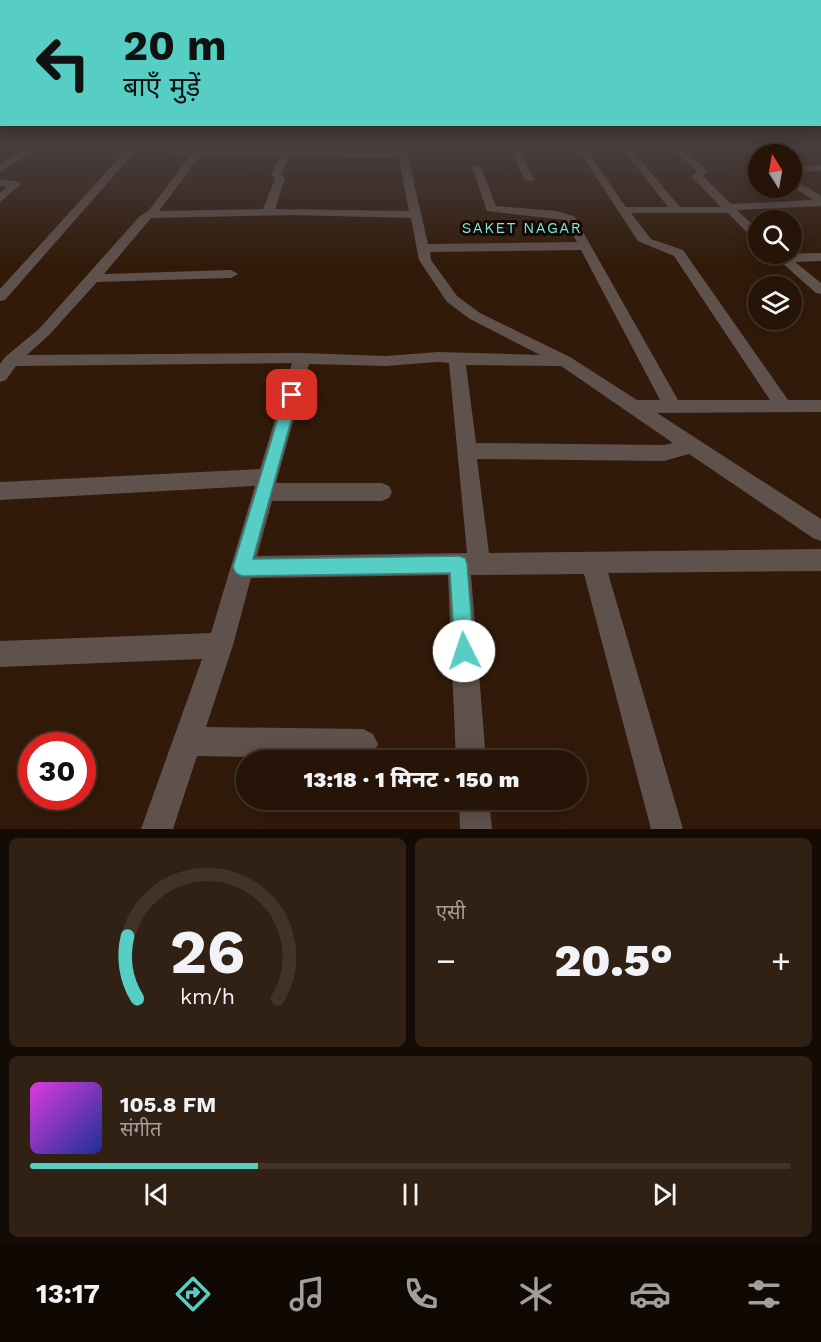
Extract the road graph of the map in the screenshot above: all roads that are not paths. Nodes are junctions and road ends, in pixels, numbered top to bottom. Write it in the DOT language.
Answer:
graph roads {
  1 [pos="13,187"];
  2 [pos="98,187"];
  3 [pos="171,187"];
  4 [pos="277,187"];
  5 [pos="410,187"];
  6 [pos="484,187"];
  7 [pos="607,187"];
  8 [pos="658,187"];
  9 [pos="708,187"];
  10 [pos="802,188"];
  11 [pos="0,199"];
  12 [pos="821,202"];
  13 [pos="730,209"];
  14 [pos="624,210"];
  15 [pos="677,210"];
  16 [pos="267,212"];
  17 [pos="416,215"];
  18 [pos="148,216"];
  19 [pos="748,227"];
  20 [pos="586,246"];
  21 [pos="423,248"];
  22 [pos="802,257"];
  23 [pos="821,257"];
  24 [pos="790,264"];
  25 [pos="231,274"];
  26 [pos="94,278"];
  27 [pos="821,290"];
  28 [pos="0,297"];
  29 [pos="302,358"];
  30 [pos="457,359"];
  31 [pos="11,361"];
  32 [pos="564,361"];
  33 [pos="0,376"];
  34 [pos="672,406"];
  35 [pos="783,406"];
  36 [pos="821,406"];
  37 [pos="633,407"];
  38 [pos="688,443"];
  39 [pos="467,451"];
  40 [pos="266,484"];
  41 [pos="0,491"];
  42 [pos="382,492"];
  43 [pos="821,531"];
  44 [pos="821,560"];
  45 [pos="593,563"];
  46 [pos="469,564"];
  47 [pos="242,567"];
  48 [pos="220,645"];
  49 [pos="0,654"];
  50 [pos="187,741"];
  51 [pos="363,744"];
  52 [pos="471,750"];
  53 [pos="475,810"];
  54 [pos="157,829"];
  55 [pos="476,829"];
  56 [pos="667,829"];
  1 -- 11 [label="street"];
  2 -- 28 [label="street"];
  3 -- 18 [label="street"];
  4 -- 16 [label="street"];
  5 -- 17 [label="street"];
  6 -- 20 [label="street"];
  7 -- 14 [label="street"];
  8 -- 15 [label="street"];
  9 -- 13 [label="street"];
  10 -- 12 [label="street"];
  12 -- 13 [label="street"];
  13 -- 15 [label="street"];
  13 -- 19 [label="street"];
  14 -- 15 [label="street"];
  14 -- 35 [label="street"];
  16 -- 17 [label="street"];
  16 -- 18 [label="street"];
  17 -- 21 [label="street"];
  18 -- 26 [label="street"];
  20 -- 21 [label="street"];
  20 -- 34 [label="street"];
  21 -- 32 [label="street"];
  22 -- 23 [label="street"];
  24 -- 27 [label="street"];
  25 -- 26 [label="street"];
  26 -- 31 [label="street"];
  29 -- 30 [label="street"];
  29 -- 31 [label="street"];
  29 -- 40 [label="street"];
  30 -- 32 [label="street"];
  30 -- 39 [label="street"];
  31 -- 33 [label="street"];
  32 -- 37 [label="street"];
  34 -- 35 [label="street"];
  34 -- 37 [label="street"];
  35 -- 36 [label="street"];
  37 -- 38 [label="street"];
  38 -- 39 [label="street"];
  38 -- 43 [label="street"];
  39 -- 46 [label="street"];
  40 -- 41 [label="street"];
  40 -- 42 [label="street"];
  40 -- 47 [label="street"];
  44 -- 45 [label="street"];
  45 -- 46 [label="street"];
  45 -- 56 [label="street"];
  46 -- 47 [label="street"];
  46 -- 52 [label="street"];
  47 -- 48 [label="street"];
  48 -- 49 [label="street"];
  48 -- 50 [label="street"];
  50 -- 51 [label="street"];
  50 -- 54 [label="street"];
  53 -- 55 [label="street"];
}
